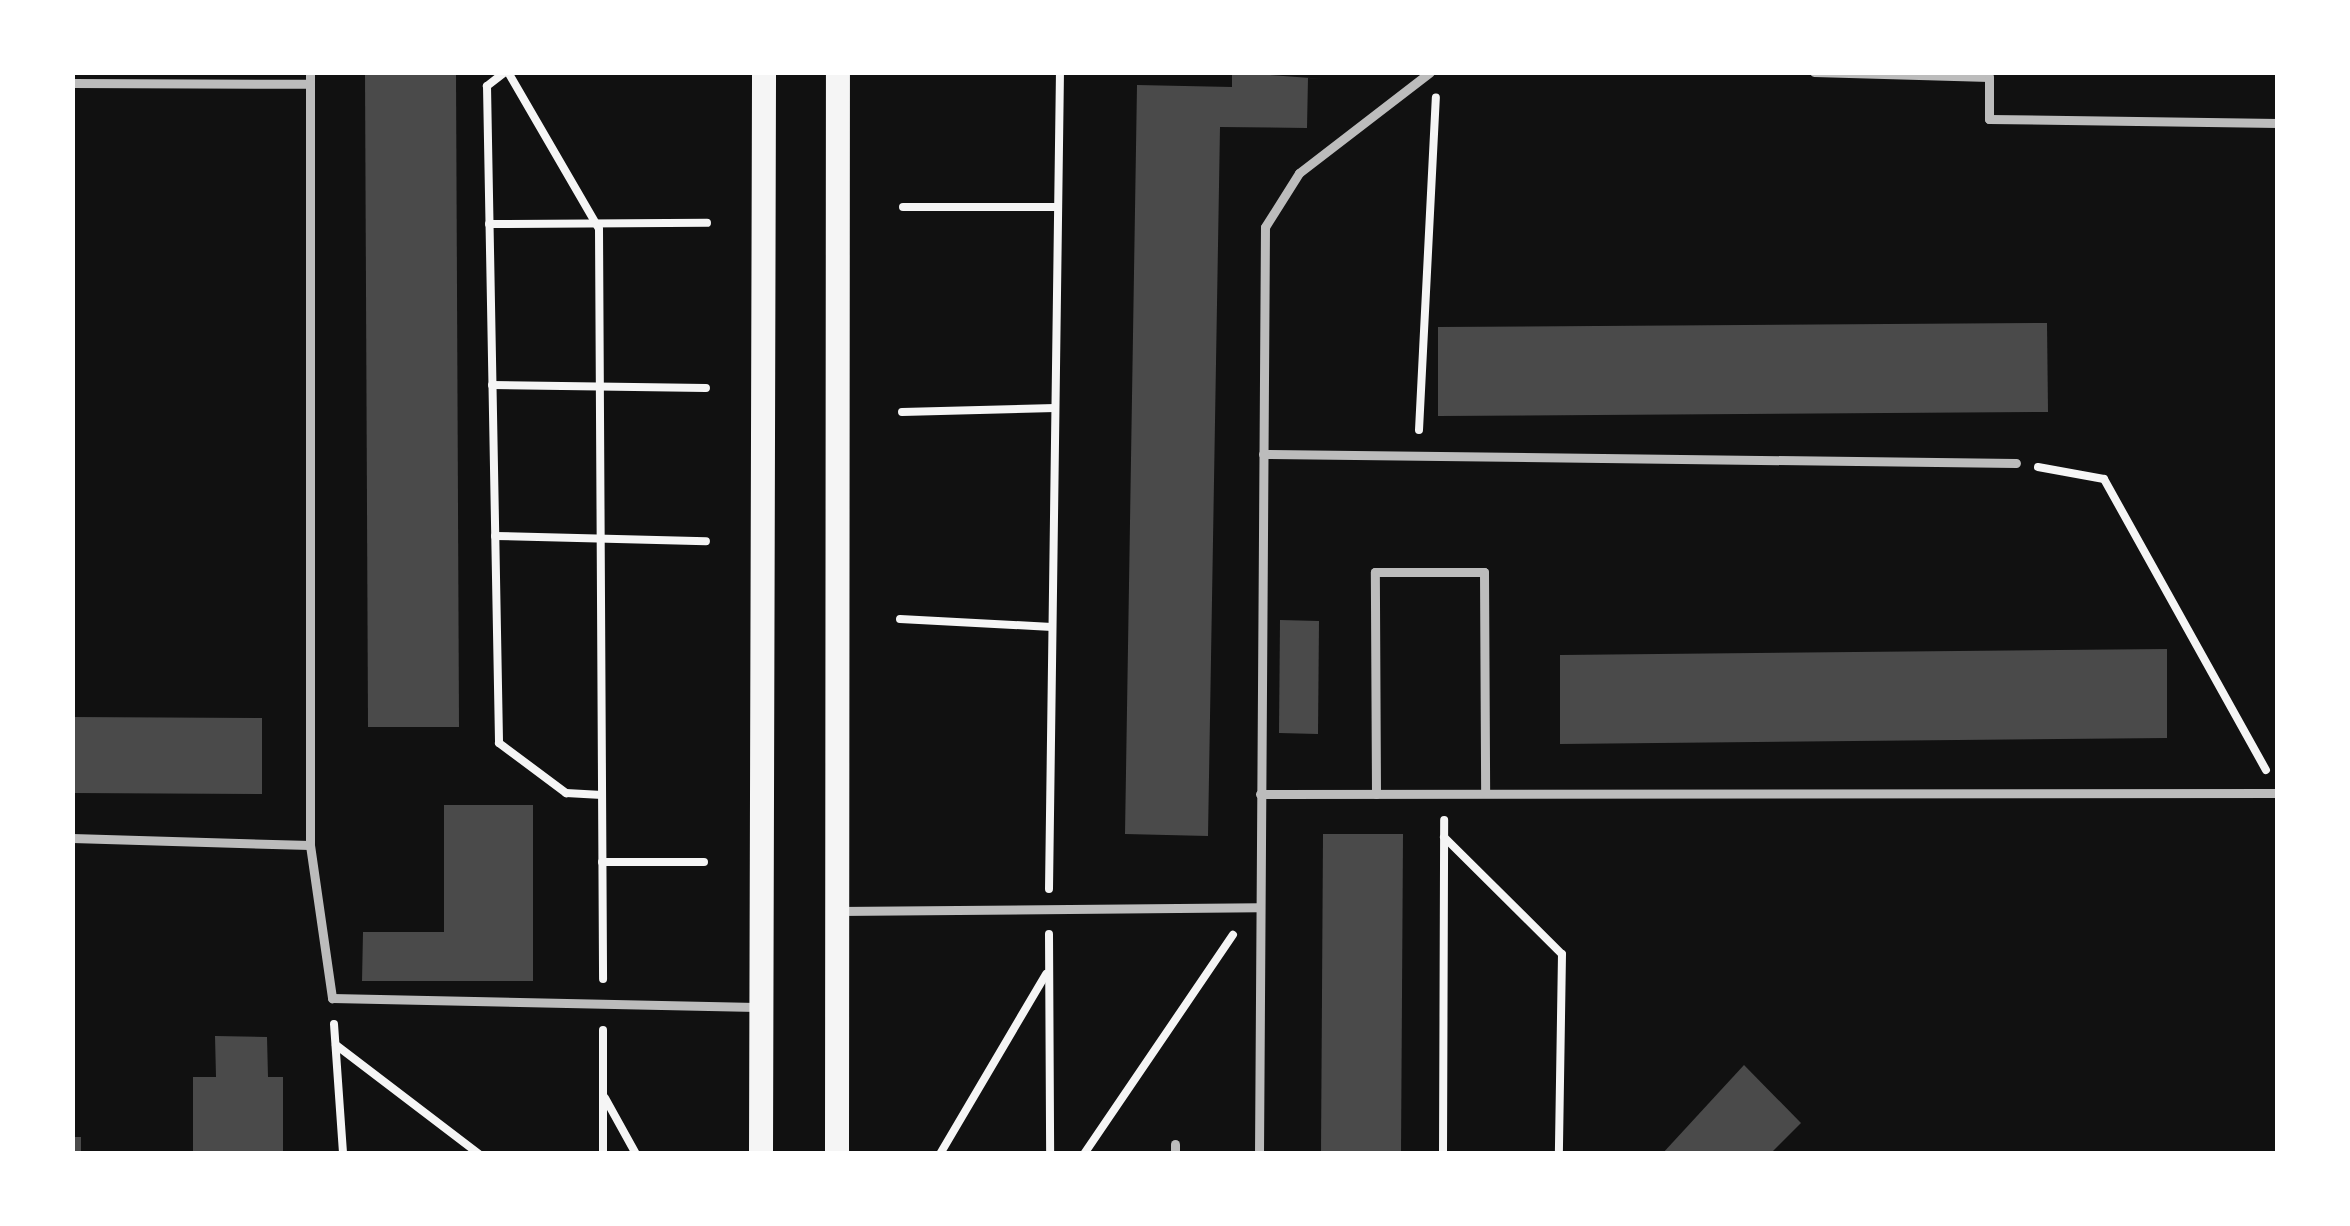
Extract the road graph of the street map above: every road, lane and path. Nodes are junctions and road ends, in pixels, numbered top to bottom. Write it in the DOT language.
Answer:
graph roads {
  1 [pos="506,72"];
  2 [pos="764,72"];
  3 [pos="838,72"];
  4 [pos="1060,72"];
  5 [pos="1434,72"];
  6 [pos="1814,72"];
  7 [pos="310,78"];
  8 [pos="72,83"];
  9 [pos="2278,123"];
  10 [pos="903,207"];
  11 [pos="1058,207"];
  12 [pos="707,223"];
  13 [pos="489,224"];
  14 [pos="596,224"];
  15 [pos="492,385"];
  16 [pos="600,386"];
  17 [pos="706,388"];
  18 [pos="1055,408"];
  19 [pos="902,412"];
  20 [pos="1263,454"];
  21 [pos="1417,456"];
  22 [pos="2016,463"];
  23 [pos="495,536"];
  24 [pos="601,538"];
  25 [pos="706,541"];
  26 [pos="900,619"];
  27 [pos="1052,627"];
  28 [pos="2278,792"];
  29 [pos="1260,794"];
  30 [pos="1376,794"];
  31 [pos="1444,794"];
  32 [pos="1485,794"];
  33 [pos="602,795"];
  34 [pos="1444,837"];
  35 [pos="72,838"];
  36 [pos="310,844"];
  37 [pos="602,862"];
  38 [pos="704,862"];
  39 [pos="1259,907"];
  40 [pos="1049,908"];
  41 [pos="837,911"];
  42 [pos="1048,971"];
  43 [pos="332,998"];
  44 [pos="603,1004"];
  45 [pos="762,1007"];
  46 [pos="336,1045"];
  47 [pos="603,1095"];
  48 [pos="344,1154"];
  49 [pos="479,1154"];
  50 [pos="603,1154"];
  51 [pos="636,1154"];
  52 [pos="761,1154"];
  53 [pos="837,1154"];
  54 [pos="940,1154"];
  55 [pos="1050,1154"];
  56 [pos="1084,1154"];
  57 [pos="1259,1154"];
  58 [pos="1443,1154"];
  59 [pos="1559,1154"];
  1 -- 13 [label="path"];
  1 -- 14 [label="path"];
  2 -- 45 [label="main road"];
  3 -- 41 [label="main road"];
  4 -- 11 [label="path"];
  5 -- 20 [label="lane"];
  5 -- 21 [label="path"];
  6 -- 9 [label="lane"];
  7 -- 8 [label="lane"];
  7 -- 36 [label="lane"];
  10 -- 11 [label="path"];
  11 -- 18 [label="path"];
  12 -- 14 [label="path"];
  13 -- 14 [label="path"];
  13 -- 15 [label="path"];
  14 -- 16 [label="path"];
  15 -- 16 [label="path"];
  15 -- 23 [label="path"];
  16 -- 17 [label="path"];
  16 -- 24 [label="path"];
  18 -- 19 [label="path"];
  18 -- 27 [label="path"];
  20 -- 21 [label="lane"];
  20 -- 29 [label="lane"];
  21 -- 22 [label="lane"];
  22 -- 28 [label="path"];
  23 -- 24 [label="path"];
  23 -- 33 [label="path"];
  24 -- 25 [label="path"];
  24 -- 33 [label="path"];
  26 -- 27 [label="path"];
  27 -- 40 [label="path"];
  28 -- 32 [label="lane"];
  29 -- 30 [label="lane"];
  29 -- 39 [label="lane"];
  30 -- 31 [label="lane"];
  30 -- 32 [label="lane"];
  31 -- 32 [label="lane"];
  31 -- 34 [label="path"];
  33 -- 37 [label="path"];
  34 -- 58 [label="path"];
  34 -- 59 [label="path"];
  35 -- 36 [label="lane"];
  36 -- 43 [label="lane"];
  37 -- 38 [label="path"];
  37 -- 44 [label="path"];
  39 -- 40 [label="lane"];
  39 -- 56 [label="path"];
  39 -- 57 [label="lane"];
  40 -- 41 [label="lane"];
  40 -- 42 [label="path"];
  41 -- 53 [label="main road"];
  42 -- 54 [label="path"];
  42 -- 55 [label="path"];
  43 -- 44 [label="lane"];
  43 -- 46 [label="path"];
  44 -- 45 [label="lane"];
  44 -- 47 [label="path"];
  45 -- 52 [label="main road"];
  46 -- 48 [label="path"];
  46 -- 49 [label="path"];
  47 -- 50 [label="path"];
  47 -- 51 [label="path"];
}
